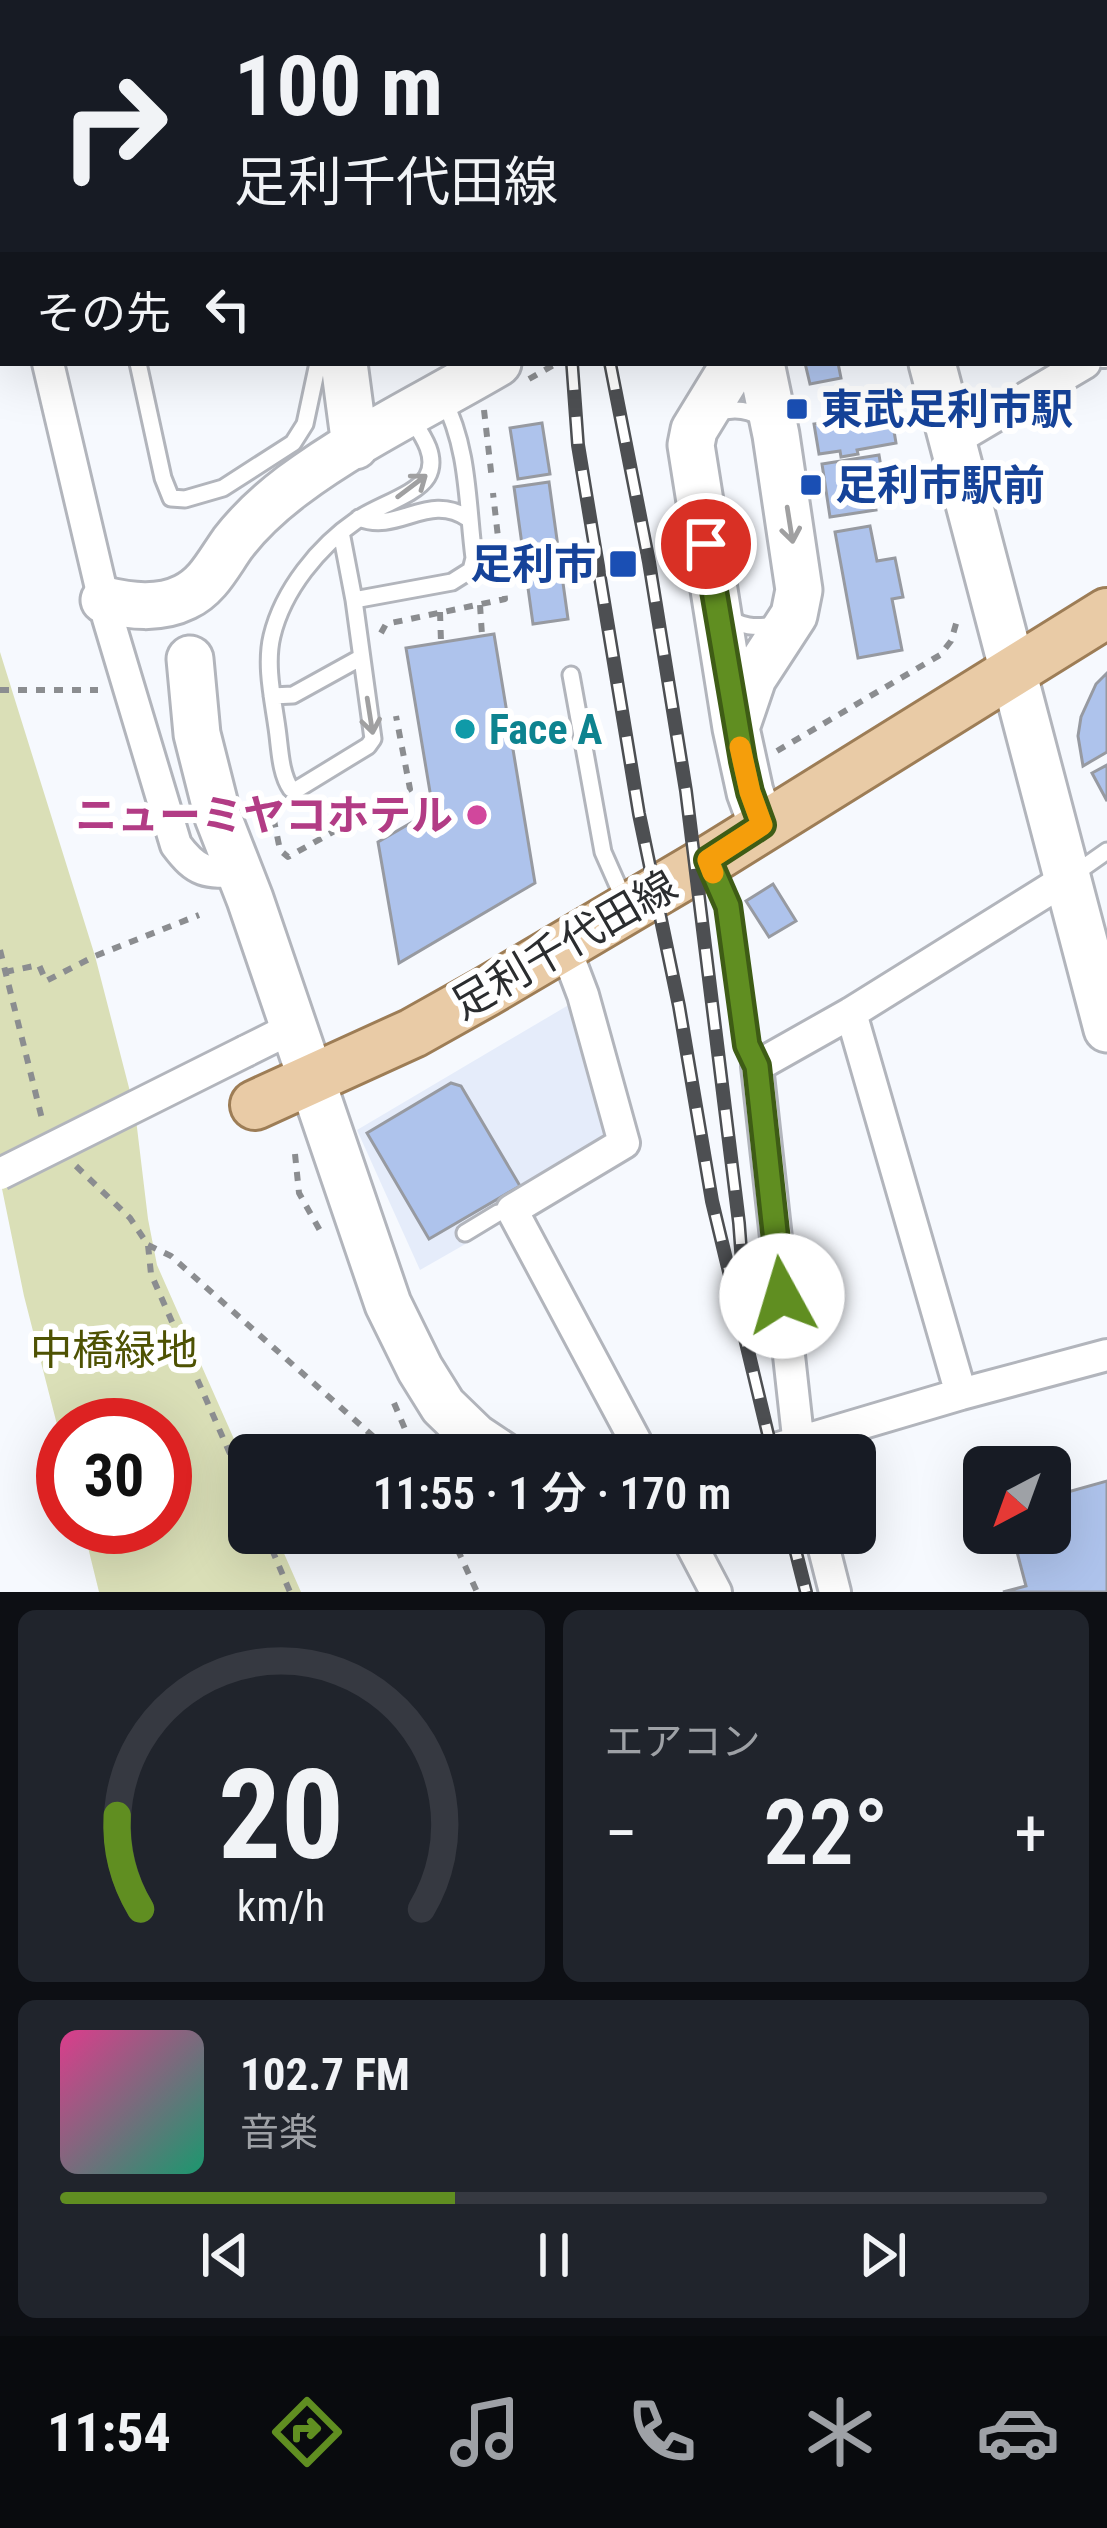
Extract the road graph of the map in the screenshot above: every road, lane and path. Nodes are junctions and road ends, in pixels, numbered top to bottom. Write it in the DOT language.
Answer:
graph roads {
  1 [pos="50,366"];
  2 [pos="139,366"];
  3 [pos="317,366"];
  4 [pos="344,366"];
  5 [pos="493,366"];
  6 [pos="733,366"];
  7 [pos="762,366"];
  8 [pos="933,366"];
  9 [pos="1079,366"];
  10 [pos="425,405"];
  11 [pos="694,430"];
  12 [pos="776,435"];
  13 [pos="953,441"];
  14 [pos="355,446"];
  15 [pos="359,518"];
  16 [pos="469,520"];
  17 [pos="341,532"];
  18 [pos="715,597"];
  19 [pos="104,600"];
  20 [pos="354,600"];
  21 [pos="958,603"];
  22 [pos="480,605"];
  23 [pos="440,612"];
  24 [pos="1107,613"];
  25 [pos="794,615"];
  26 [pos="482,635"];
  27 [pos="441,642"];
  28 [pos="360,658"];
  29 [pos="190,659"];
  30 [pos="1011,671"];
  31 [pos="571,675"];
  32 [pos="272,696"];
  33 [pos="754,738"];
  34 [pos="762,825"];
  35 [pos="1107,851"];
  36 [pos="708,860"];
  37 [pos="239,871"];
  38 [pos="1066,879"];
  39 [pos="627,907"];
  40 [pos="199,915"];
  41 [pos="564,945"];
  42 [pos="0,950"];
  43 [pos="5,972"];
  44 [pos="851,1013"];
  45 [pos="1107,1029"];
  46 [pos="282,1033"];
  47 [pos="757,1066"];
  48 [pos="311,1080"];
  49 [pos="255,1105"];
  50 [pos="45,1131"];
  51 [pos="70,1160"];
  52 [pos="0,1174"];
  53 [pos="512,1210"];
  54 [pos="465,1233"];
  55 [pos="148,1245"];
  56 [pos="1107,1354"];
  57 [pos="961,1394"];
  58 [pos="370,1434"];
  59 [pos="472,1434"];
  60 [pos="632,1434"];
  61 [pos="797,1434"];
  62 [pos="843,1434"];
  63 [pos="228,1449"];
  64 [pos="274,1554"];
  65 [pos="460,1554"];
  66 [pos="696,1554"];
  67 [pos="825,1554"];
  68 [pos="290,1592"];
  69 [pos="477,1592"];
  70 [pos="716,1592"];
  71 [pos="835,1592"];
  1 -- 19 [label="street"];
  2 -- 3 [label="lane"];
  4 -- 14 [label="street"];
  5 -- 10 [label="street"];
  6 -- 11 [label="street"];
  7 -- 12 [label="street"];
  8 -- 13 [label="street"];
  9 -- 13 [label="street"];
  10 -- 14 [label="street"];
  15 -- 10 [label="lane, one-way"];
  10 -- 16 [label="lane"];
  11 -- 12 [label="lane"];
  11 -- 18 [label="street"];
  12 -- 25 [label="street, one-way"];
  13 -- 30 [label="street"];
  14 -- 19 [label="street"];
  15 -- 16 [label="lane"];
  15 -- 17 [label="lane"];
  16 -- 20 [label="lane"];
  17 -- 20 [label="lane"];
  17 -- 32 [label="lane"];
  18 -- 25 [label="lane"];
  18 -- 33 [label="street"];
  19 -- 37 [label="street"];
  20 -- 28 [label="lane"];
  21 -- 33 [label="path"];
  22 -- 26 [label="path"];
  23 -- 27 [label="path"];
  24 -- 30 [label="main road, 足利千代田線"];
  25 -- 33 [label="street"];
  28 -- 32 [label="lane"];
  28 -- 32 [label="lane, one-way"];
  29 -- 37 [label="street"];
  30 -- 34 [label="main road, 足利千代田線"];
  30 -- 38 [label="street"];
  31 -- 39 [label="lane"];
  33 -- 34 [label="street"];
  34 -- 36 [label="main road, 足利千代田線"];
  35 -- 38 [label="lane"];
  36 -- 39 [label="main road, 足利千代田線"];
  36 -- 47 [label="lane"];
  37 -- 48 [label="street"];
  38 -- 44 [label="street"];
  38 -- 45 [label="street"];
  39 -- 41 [label="main road, 足利千代田線"];
  40 -- 43 [label="path"];
  41 -- 48 [label="main road, 足利千代田線"];
  41 -- 53 [label="street"];
  42 -- 43 [label="path"];
  43 -- 50 [label="path"];
  44 -- 47 [label="street"];
  44 -- 57 [label="street"];
  46 -- 52 [label="street, bridge"];
  47 -- 61 [label="street"];
  48 -- 49 [label="main road, 足利千代田線"];
  48 -- 59 [label="street"];
  51 -- 55 [label="path"];
  53 -- 54 [label="lane"];
  53 -- 60 [label="street"];
  55 -- 58 [label="path"];
  55 -- 63 [label="path"];
  56 -- 57 [label="street"];
  57 -- 62 [label="street"];
  64 -- 68 [label="path"];
  65 -- 69 [label="path"];
  66 -- 70 [label="street"];
  67 -- 71 [label="street"];
}
